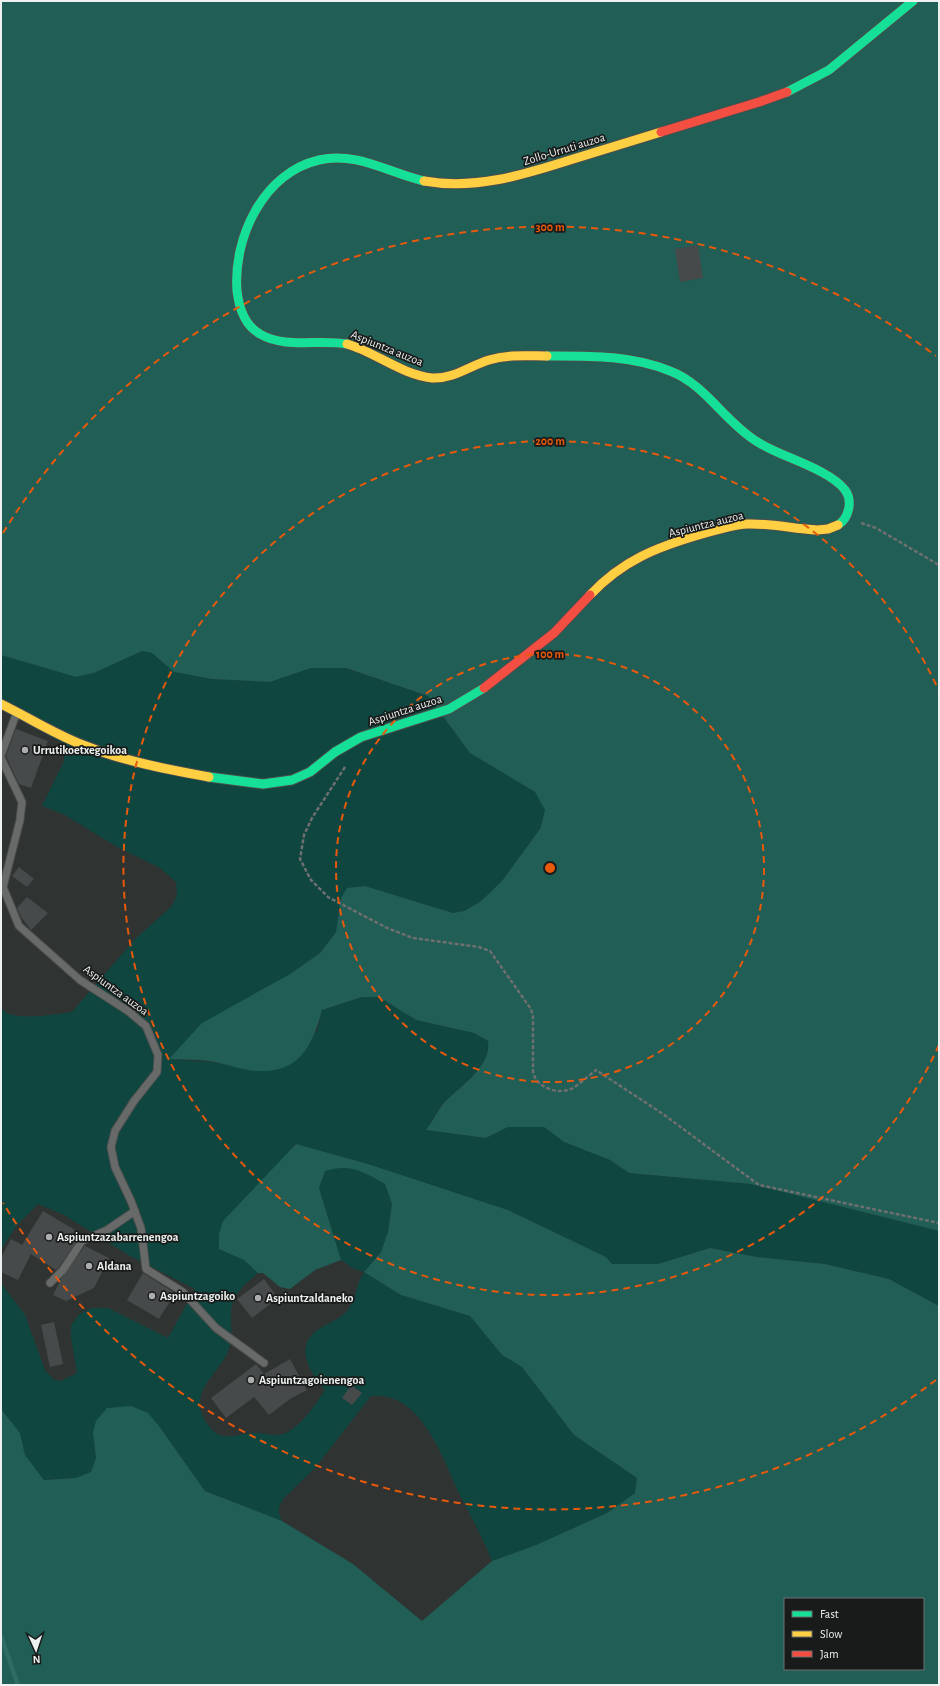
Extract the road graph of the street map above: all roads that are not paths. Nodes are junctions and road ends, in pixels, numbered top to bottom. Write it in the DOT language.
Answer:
graph roads {
  1 [pos="913,1"];
  2 [pos="238,254"];
  3 [pos="1,704"];
  4 [pos="17,712"];
  5 [pos="1,754"];
  6 [pos="1,758"];
  7 [pos="135,1211"];
  8 [pos="50,1283"];
  9 [pos="264,1363"];
  1 -- 2 [label="street, Zollo-Urruti auzoa"];
  2 -- 4 [label="street, Aspiuntza auzoa"];
  3 -- 4 [label="street, Aspiuntza auzoa"];
  4 -- 5 [label="lane"];
  6 -- 7 [label="lane, Aspiuntza auzoa"];
  7 -- 8 [label="lane"];
  7 -- 9 [label="lane, Aspiuntza auzoa"];
}
